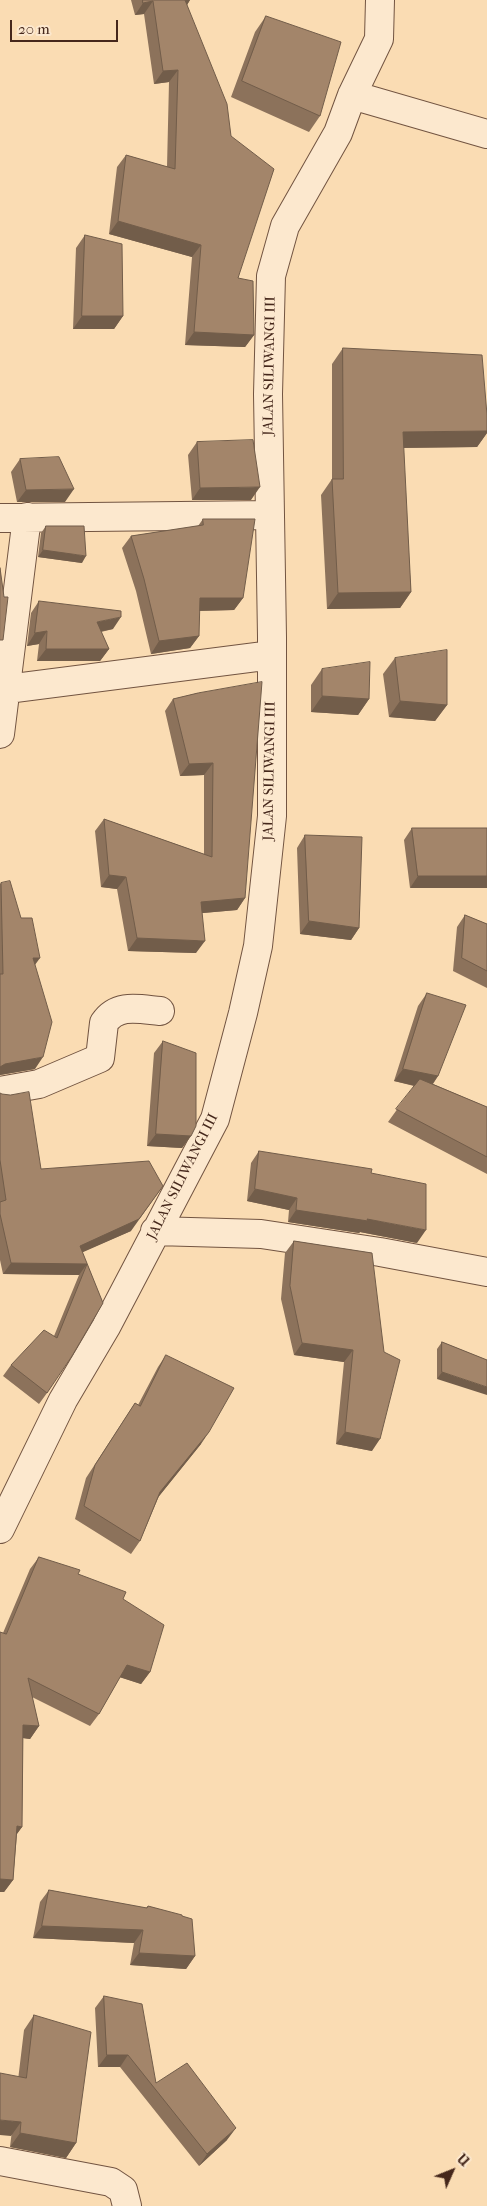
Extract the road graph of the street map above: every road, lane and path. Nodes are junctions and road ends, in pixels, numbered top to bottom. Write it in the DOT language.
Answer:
graph roads {
  1 [pos="380,0"];
  2 [pos="352,95"];
  3 [pos="487,134"];
  4 [pos="270,515"];
  5 [pos="13,518"];
  6 [pos="272,655"];
  7 [pos="7,689"];
  8 [pos="0,734"];
  9 [pos="160,1011"];
  10 [pos="0,1091"];
  11 [pos="155,1232"];
  12 [pos="487,1272"];
  13 [pos="0,1529"];
  14 [pos="0,2161"];
  15 [pos="128,2206"];
  1 -- 2 [label="street, JALAN SILIWANGI III"];
  2 -- 3 [label="street"];
  2 -- 4 [label="street, JALAN SILIWANGI III"];
  4 -- 5 [label="street"];
  4 -- 6 [label="street, JALAN SILIWANGI III"];
  5 -- 7 [label="street"];
  6 -- 7 [label="street"];
  6 -- 11 [label="street, JALAN SILIWANGI III"];
  7 -- 8 [label="street"];
  9 -- 10 [label="street"];
  11 -- 12 [label="street"];
  11 -- 13 [label="street, JALAN SILIWANGI III"];
  14 -- 15 [label="street"];
}
